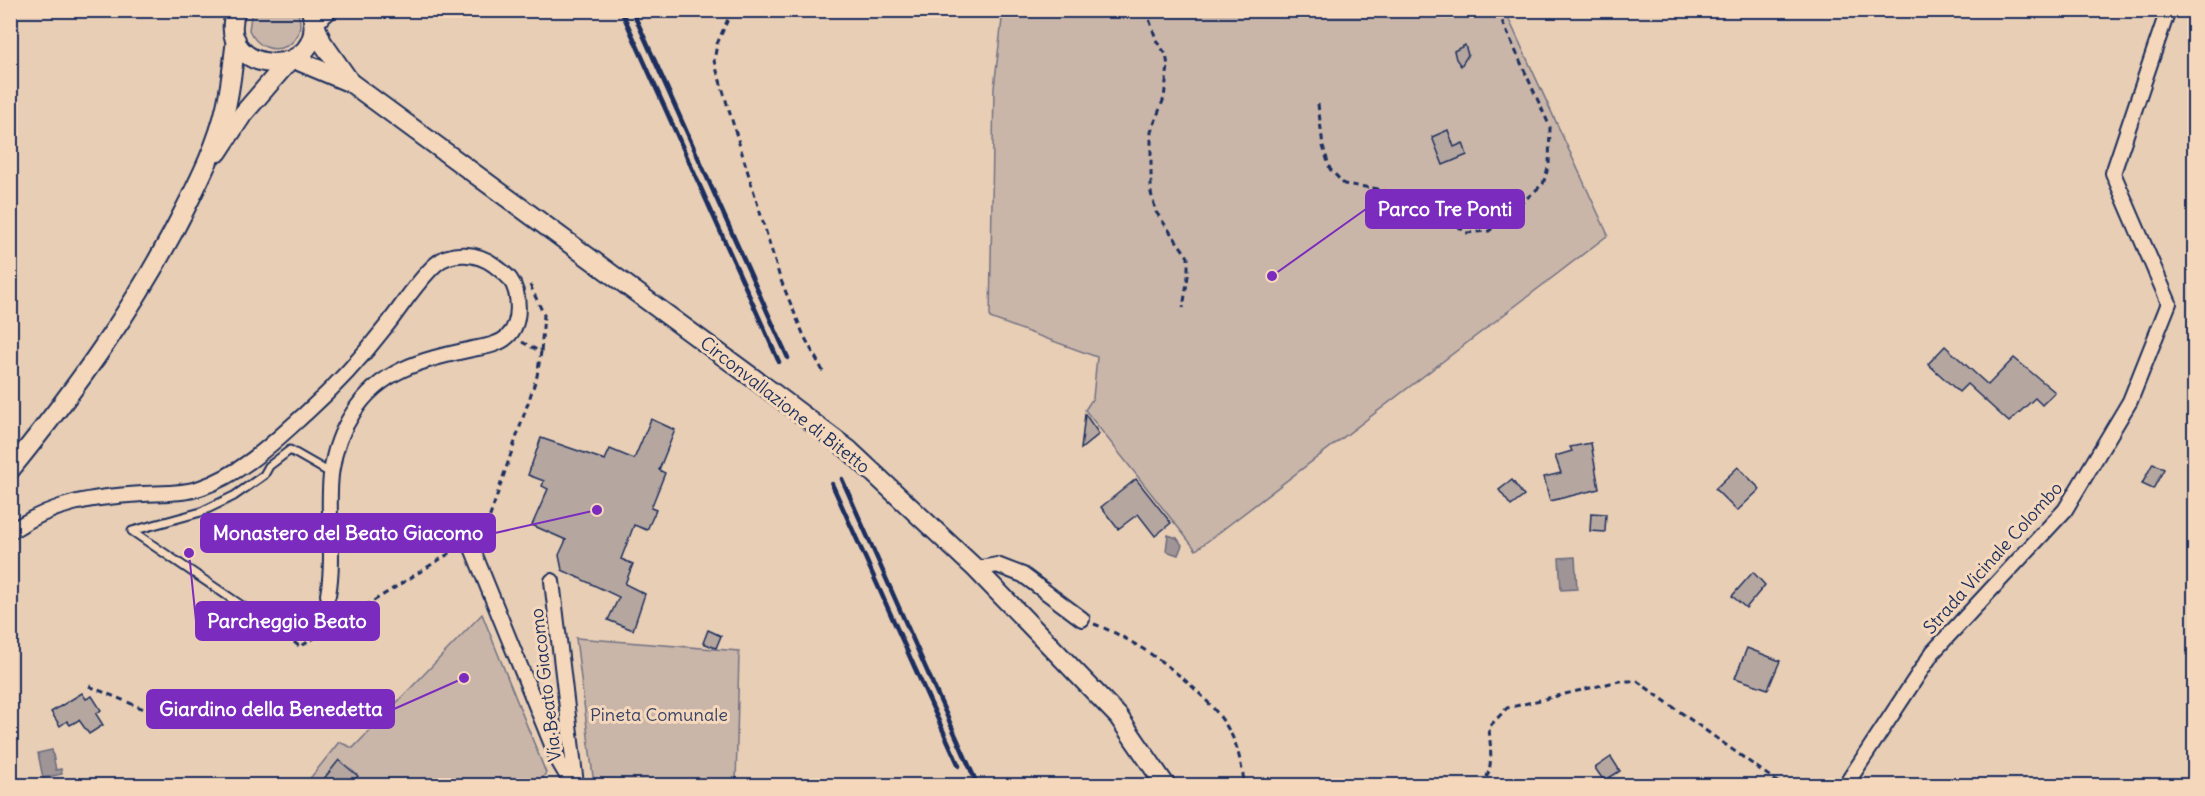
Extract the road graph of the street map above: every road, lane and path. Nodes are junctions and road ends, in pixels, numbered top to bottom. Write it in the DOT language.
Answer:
graph roads {
  1 [pos="236,10"];
  2 [pos="732,10"];
  3 [pos="1146,10"];
  4 [pos="1497,10"];
  5 [pos="2168,10"];
  6 [pos="317,14"];
  7 [pos="236,40"];
  8 [pos="291,61"];
  9 [pos="351,83"];
  10 [pos="1318,104"];
  11 [pos="200,178"];
  12 [pos="530,284"];
  13 [pos="1183,308"];
  14 [pos="509,336"];
  15 [pos="541,352"];
  16 [pos="824,373"];
  17 [pos="10,470"];
  18 [pos="332,474"];
  19 [pos="10,532"];
  20 [pos="470,543"];
  21 [pos="976,569"];
  22 [pos="552,581"];
  23 [pos="328,595"];
  24 [pos="1082,619"];
  25 [pos="285,635"];
  26 [pos="89,686"];
  27 [pos="163,717"];
  28 [pos="574,786"];
  29 [pos="1166,786"];
  30 [pos="1245,786"];
  31 [pos="1481,786"];
  32 [pos="1783,786"];
  33 [pos="1845,786"];
  1 -- 7 [label="main road"];
  2 -- 16 [label="path"];
  3 -- 13 [label="path"];
  4 -- 10 [label="path"];
  5 -- 33 [label="street, Strada Vicinale Colombo"];
  6 -- 8 [label="main road"];
  6 -- 9 [label="main road"];
  7 -- 8 [label="main road"];
  7 -- 11 [label="main road"];
  8 -- 9 [label="main road"];
  8 -- 11 [label="main road"];
  9 -- 21 [label="main road, Circonvallazione di Bitetto, bridge"];
  11 -- 17 [label="main road"];
  12 -- 15 [label="path"];
  14 -- 15 [label="path"];
  14 -- 18 [label="street"];
  14 -- 19 [label="street"];
  15 -- 20 [label="path"];
  18 -- 23 [label="street"];
  18 -- 25 [label="lane"];
  20 -- 25 [label="path"];
  20 -- 28 [label="street"];
  21 -- 24 [label="street"];
  21 -- 29 [label="main road, Circonvallazione di Bitetto"];
  22 -- 28 [label="street, Via Beato Giacomo"];
  23 -- 25 [label="lane"];
  24 -- 30 [label="path"];
  26 -- 27 [label="path"];
  31 -- 32 [label="path"];
}
